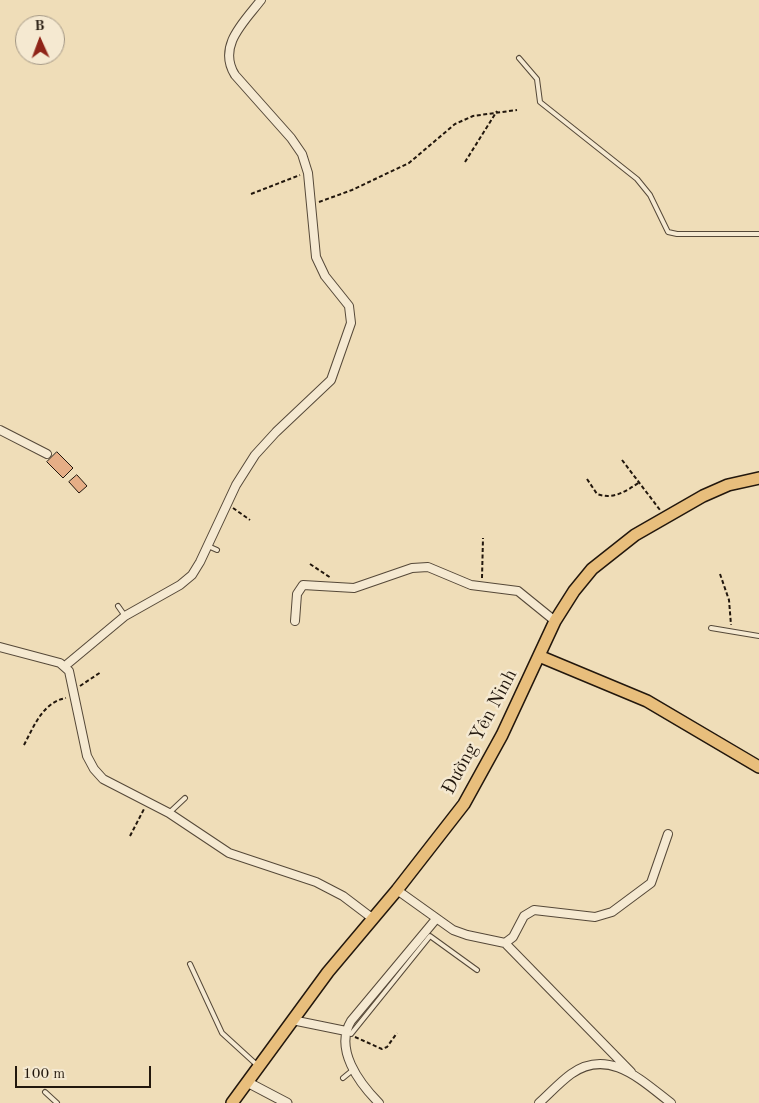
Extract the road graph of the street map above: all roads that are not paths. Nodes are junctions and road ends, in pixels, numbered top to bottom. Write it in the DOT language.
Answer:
graph roads {
  1 [pos="261,0"];
  2 [pos="519,58"];
  3 [pos="759,234"];
  4 [pos="0,430"];
  5 [pos="47,454"];
  6 [pos="759,478"];
  7 [pos="208,546"];
  8 [pos="217,550"];
  9 [pos="118,606"];
  10 [pos="125,616"];
  11 [pos="295,621"];
  12 [pos="555,622"];
  13 [pos="711,628"];
  14 [pos="759,636"];
  15 [pos="0,647"];
  16 [pos="539,656"];
  17 [pos="65,666"];
  18 [pos="759,767"];
  19 [pos="185,798"];
  20 [pos="169,813"];
  21 [pos="668,834"];
  22 [pos="398,890"];
  23 [pos="372,918"];
  24 [pos="436,918"];
  25 [pos="505,943"];
  26 [pos="190,964"];
  27 [pos="477,970"];
  28 [pos="292,1020"];
  29 [pos="348,1033"];
  30 [pos="259,1066"];
  31 [pos="354,1069"];
  32 [pos="631,1072"];
  33 [pos="343,1078"];
  34 [pos="248,1082"];
  35 [pos="45,1092"];
  36 [pos="57,1103"];
  37 [pos="232,1103"];
  38 [pos="287,1103"];
  39 [pos="379,1103"];
  40 [pos="540,1103"];
  41 [pos="671,1103"];
  1 -- 7 [label="street"];
  2 -- 3 [label="lane"];
  4 -- 5 [label="street"];
  6 -- 12 [label="main road, Đường Yên Ninh"];
  7 -- 8 [label="lane"];
  7 -- 10 [label="street"];
  9 -- 10 [label="lane"];
  10 -- 17 [label="street"];
  11 -- 12 [label="street"];
  12 -- 16 [label="main road, Đường Yên Ninh"];
  13 -- 14 [label="lane"];
  15 -- 17 [label="street"];
  16 -- 18 [label="main road"];
  16 -- 22 [label="main road, Đường Yên Ninh"];
  17 -- 20 [label="street"];
  19 -- 20 [label="lane"];
  20 -- 23 [label="street"];
  21 -- 25 [label="street"];
  22 -- 23 [label="main road, Đường Yên Ninh"];
  22 -- 24 [label="street"];
  23 -- 28 [label="main road, Đường Yên Ninh"];
  24 -- 25 [label="street"];
  24 -- 29 [label="street"];
  25 -- 32 [label="street"];
  26 -- 30 [label="lane"];
  27 -- 29 [label="lane"];
  28 -- 29 [label="street"];
  28 -- 30 [label="main road, Đường Yên Ninh"];
  29 -- 31 [label="street"];
  30 -- 34 [label="main road, Đường Yên Ninh"];
  31 -- 33 [label="lane"];
  31 -- 39 [label="street"];
  32 -- 40 [label="street"];
  32 -- 41 [label="street"];
  34 -- 37 [label="main road, Đường Yên Ninh"];
  34 -- 38 [label="street"];
  35 -- 36 [label="lane"];
}
